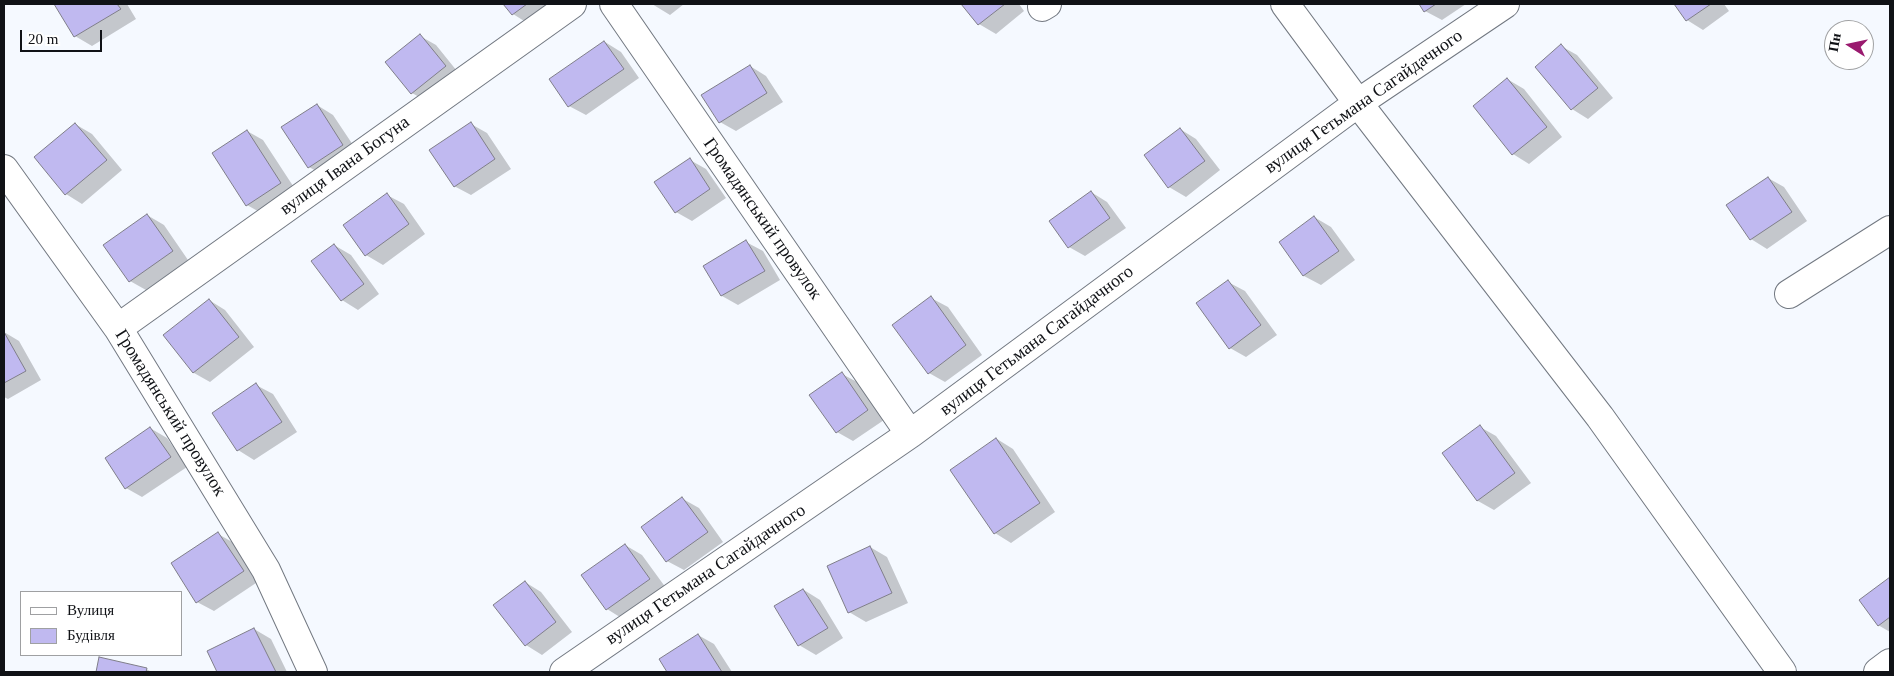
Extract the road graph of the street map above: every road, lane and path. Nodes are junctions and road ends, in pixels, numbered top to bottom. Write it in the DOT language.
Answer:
graph roads {
  1 [pos="572,4"];
  2 [pos="614,4"];
  3 [pos="1285,4"];
  4 [pos="1506,4"];
  5 [pos="1358,103"];
  6 [pos="4,169"];
  7 [pos="1890,230"];
  8 [pos="1789,294"];
  9 [pos="118,328"];
  10 [pos="910,434"];
  11 [pos="1890,662"];
  12 [pos="313,672"];
  13 [pos="564,672"];
  14 [pos="1782,672"];
  15 [pos="1878,672"];
  1 -- 9 [label="street, вулиця Івана Богуна"];
  2 -- 10 [label="street, Громадянський провулок"];
  3 -- 5 [label="street"];
  4 -- 5 [label="street, вулиця Гетьмана Сагайдачного"];
  5 -- 10 [label="street, вулиця Гетьмана Сагайдачного"];
  5 -- 14 [label="street"];
  6 -- 9 [label="street, Громадянський провулок"];
  7 -- 8 [label="street"];
  9 -- 12 [label="street, Громадянський провулок"];
  10 -- 13 [label="street, вулиця Гетьмана Сагайдачного"];
  11 -- 15 [label="street"];
}
